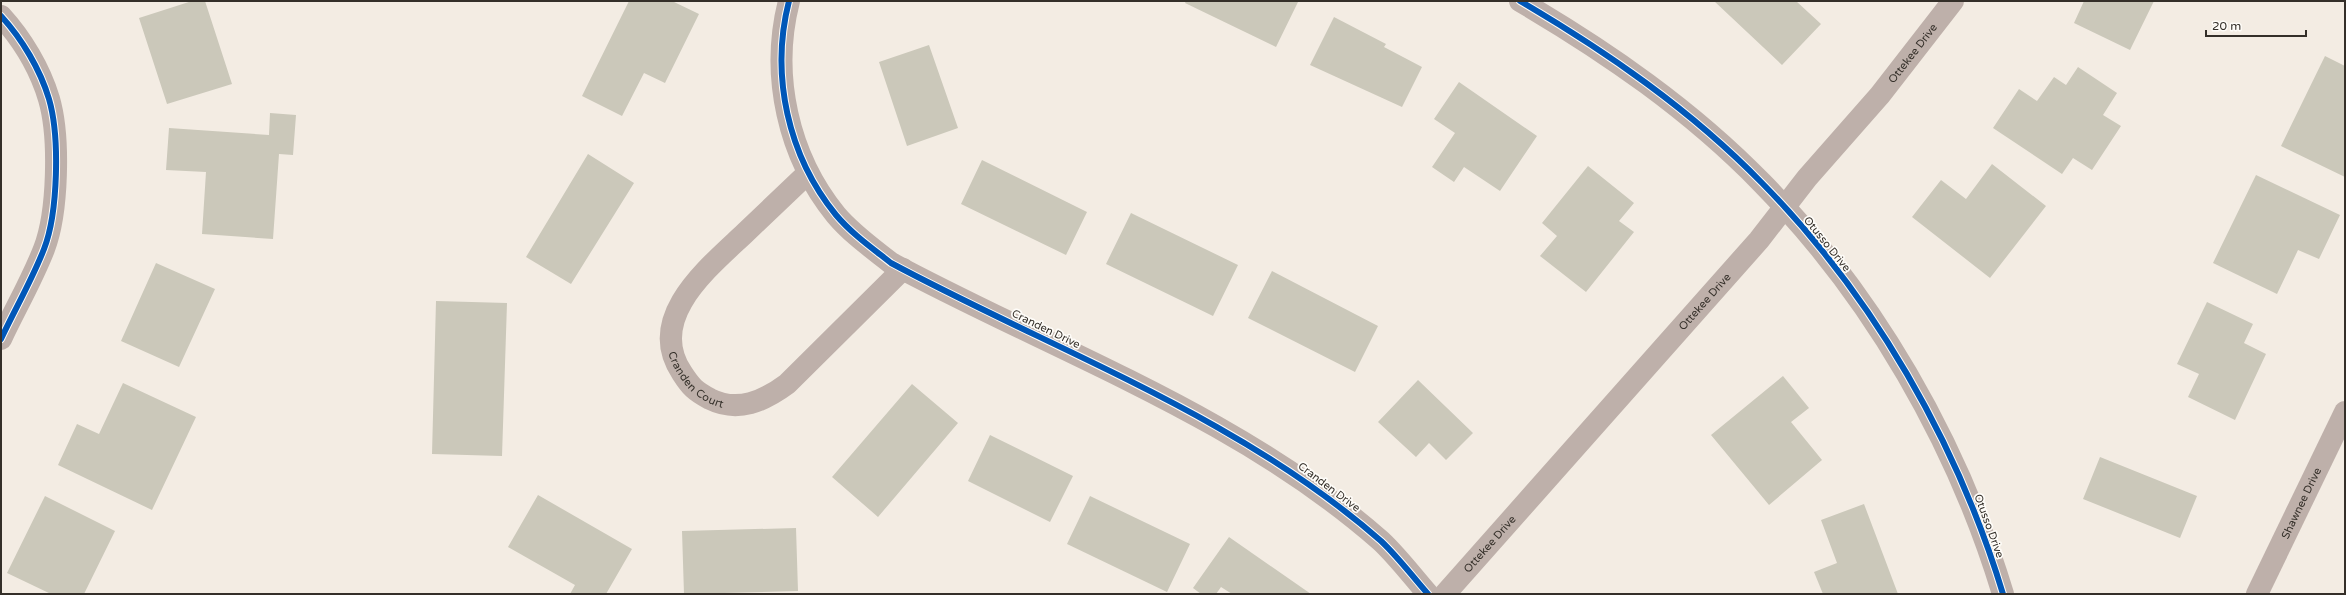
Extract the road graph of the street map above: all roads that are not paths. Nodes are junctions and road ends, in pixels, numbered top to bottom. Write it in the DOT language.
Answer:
graph roads {
  1 [pos="790,1"];
  2 [pos="1520,1"];
  3 [pos="1953,1"];
  4 [pos="1,16"];
  5 [pos="808,173"];
  6 [pos="1785,208"];
  7 [pos="904,269"];
  8 [pos="1,339"];
  9 [pos="2345,412"];
  10 [pos="1428,594"];
  11 [pos="1445,594"];
  12 [pos="2002,594"];
  13 [pos="2257,594"];
  1 -- 5 [label="street, Cranden Drive"];
  2 -- 6 [label="street, Otusso Drive"];
  3 -- 6 [label="street, Ottekee Drive"];
  4 -- 8 [label="street"];
  5 -- 7 [label="street, Cranden Drive"];
  5 -- 7 [label="street, Cranden Court"];
  6 -- 11 [label="street, Ottekee Drive"];
  6 -- 12 [label="street, Otusso Drive"];
  7 -- 10 [label="street, Cranden Drive"];
  9 -- 13 [label="street, Shawnee Drive"];
}
